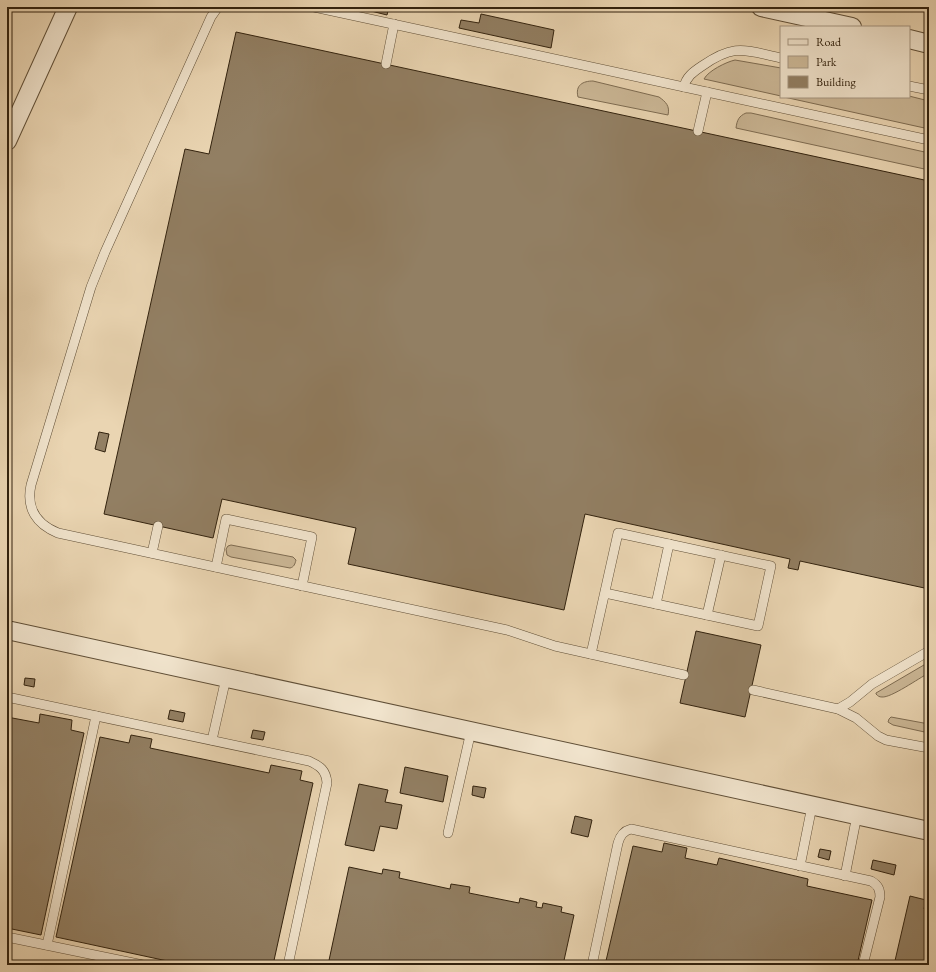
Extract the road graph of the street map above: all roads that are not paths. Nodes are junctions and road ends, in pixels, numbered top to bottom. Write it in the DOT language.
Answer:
graph roads {
  1 [pos="68,7"];
  2 [pos="218,7"];
  3 [pos="314,7"];
  4 [pos="761,7"];
  5 [pos="394,24"];
  6 [pos="847,26"];
  7 [pos="910,39"];
  8 [pos="929,44"];
  9 [pos="780,58"];
  10 [pos="386,64"];
  11 [pos="910,86"];
  12 [pos="684,87"];
  13 [pos="929,90"];
  14 [pos="707,92"];
  15 [pos="698,131"];
  16 [pos="929,140"];
  17 [pos="7,141"];
  18 [pos="158,526"];
  19 [pos="669,544"];
  20 [pos="152,553"];
  21 [pos="721,555"];
  22 [pos="216,567"];
  23 [pos="302,586"];
  24 [pos="605,593"];
  25 [pos="656,604"];
  26 [pos="707,615"];
  27 [pos="7,630"];
  28 [pos="929,651"];
  29 [pos="591,654"];
  30 [pos="684,675"];
  31 [pos="226,678"];
  32 [pos="753,690"];
  33 [pos="7,697"];
  34 [pos="838,709"];
  35 [pos="96,716"];
  36 [pos="472,731"];
  37 [pos="212,740"];
  38 [pos="929,748"];
  39 [pos="812,806"];
  40 [pos="857,815"];
  41 [pos="929,831"];
  42 [pos="448,833"];
  43 [pos="800,866"];
  44 [pos="845,876"];
  45 [pos="7,937"];
  46 [pos="47,945"];
  47 [pos="143,965"];
  48 [pos="288,965"];
  49 [pos="592,965"];
  50 [pos="863,965"];
  1 -- 17 [label="street"];
  2 -- 20 [label="lane"];
  3 -- 5 [label="lane"];
  4 -- 6 [label="street"];
  5 -- 10 [label="lane"];
  5 -- 12 [label="lane"];
  7 -- 8 [label="street"];
  9 -- 12 [label="lane"];
  11 -- 13 [label="lane"];
  12 -- 14 [label="lane"];
  14 -- 15 [label="lane"];
  14 -- 16 [label="lane"];
  18 -- 20 [label="lane"];
  19 -- 21 [label="lane"];
  19 -- 24 [label="lane"];
  19 -- 25 [label="lane"];
  20 -- 22 [label="lane"];
  21 -- 26 [label="lane"];
  21 -- 26 [label="lane"];
  22 -- 23 [label="lane"];
  22 -- 23 [label="lane"];
  23 -- 29 [label="lane"];
  24 -- 25 [label="lane"];
  24 -- 29 [label="lane"];
  25 -- 26 [label="lane"];
  27 -- 31 [label="street"];
  28 -- 34 [label="lane"];
  29 -- 30 [label="lane"];
  31 -- 36 [label="street"];
  31 -- 37 [label="lane"];
  32 -- 34 [label="lane"];
  33 -- 35 [label="lane"];
  34 -- 38 [label="lane"];
  35 -- 37 [label="lane"];
  35 -- 46 [label="lane"];
  36 -- 39 [label="street"];
  36 -- 42 [label="lane"];
  37 -- 48 [label="lane"];
  39 -- 40 [label="street"];
  39 -- 43 [label="lane"];
  40 -- 41 [label="street"];
  40 -- 44 [label="lane"];
  43 -- 44 [label="lane"];
  43 -- 49 [label="lane"];
  44 -- 50 [label="lane"];
  45 -- 46 [label="lane"];
  46 -- 47 [label="lane"];
}
